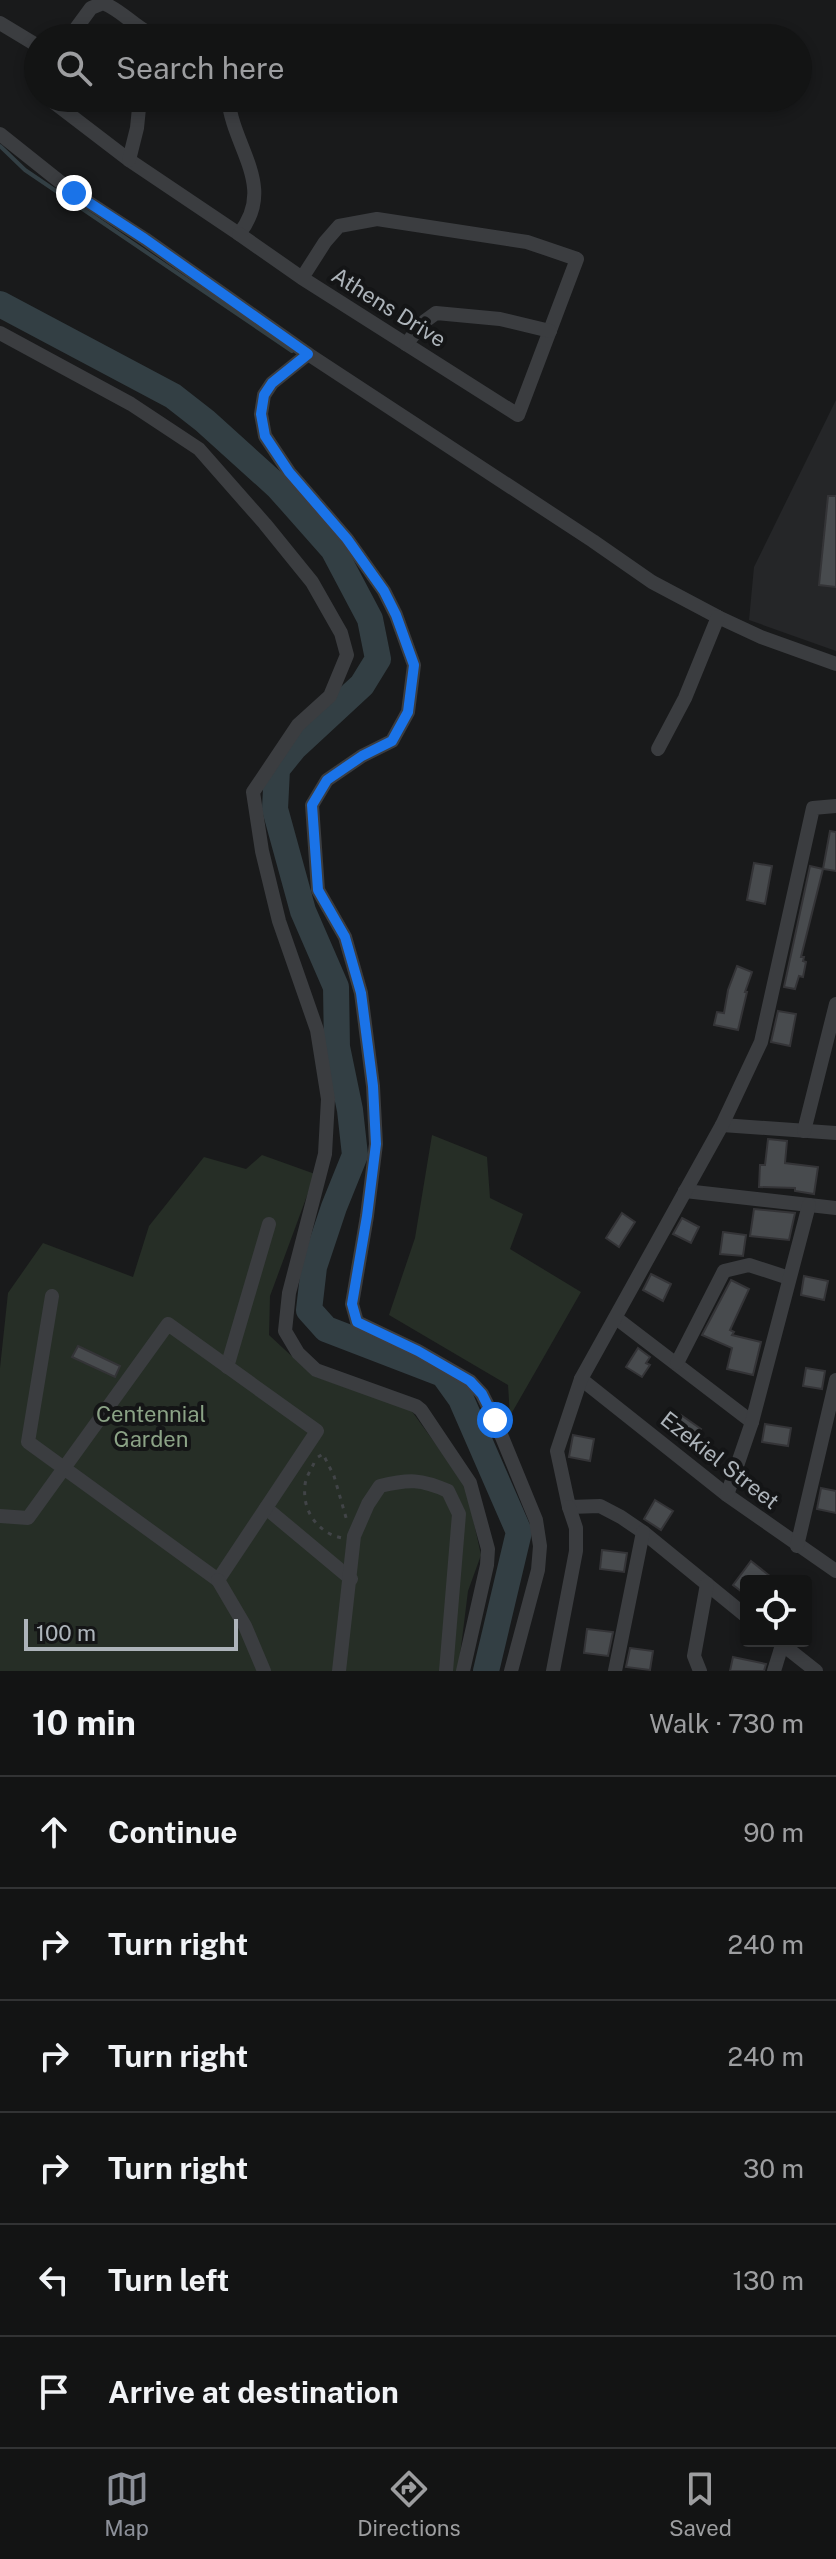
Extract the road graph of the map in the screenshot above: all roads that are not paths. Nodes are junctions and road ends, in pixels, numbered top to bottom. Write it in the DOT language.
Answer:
graph roads {
  1 [pos="0,23"];
  2 [pos="79,24"];
  3 [pos="135,24"];
  4 [pos="24,38"];
  5 [pos="66,112"];
  6 [pos="139,112"];
  7 [pos="230,112"];
  8 [pos="0,134"];
  9 [pos="129,160"];
  10 [pos="239,234"];
  11 [pos="302,278"];
  12 [pos="550,331"];
  13 [pos="0,333"];
  14 [pos="406,344"];
  15 [pos="308,354"];
  16 [pos="718,617"];
  17 [pos="836,664"];
  18 [pos="658,749"];
  19 [pos="836,806"];
  20 [pos="836,1004"];
  21 [pos="722,1125"];
  22 [pos="804,1131"];
  23 [pos="836,1133"];
  24 [pos="685,1191"];
  25 [pos="809,1205"];
  26 [pos="836,1208"];
  27 [pos="269,1224"];
  28 [pos="789,1278"];
  29 [pos="52,1296"];
  30 [pos="616,1318"];
  31 [pos="677,1363"];
  32 [pos="227,1367"];
  33 [pos="581,1379"];
  34 [pos="836,1380"];
  35 [pos="752,1422"];
  36 [pos="64,1470"];
  37 [pos="727,1495"];
  38 [pos="569,1507"];
  39 [pos="266,1508"];
  40 [pos="0,1516"];
  41 [pos="643,1532"];
  42 [pos="797,1546"];
  43 [pos="836,1571"];
  44 [pos="351,1579"];
  45 [pos="218,1580"];
  46 [pos="707,1584"];
  47 [pos="740,1611"];
  48 [pos="779,1647"];
  49 [pos="785,1647"];
  50 [pos="264,1671"];
  51 [pos="339,1671"];
  52 [pos="446,1671"];
  53 [pos="463,1671"];
  54 [pos="511,1671"];
  55 [pos="553,1671"];
  56 [pos="615,1671"];
  57 [pos="700,1671"];
  58 [pos="774,1671"];
  59 [pos="816,1671"];
  1 -- 4 [label="street"];
  2 -- 3 [label="street"];
  5 -- 9 [label="street, Athens Drive"];
  6 -- 9 [label="street"];
  7 -- 10 [label="street"];
  8 -- 15 [label="street"];
  9 -- 10 [label="street, Athens Drive"];
  10 -- 11 [label="street, Athens Drive"];
  11 -- 12 [label="street"];
  11 -- 14 [label="street, Athens Drive"];
  12 -- 14 [label="street"];
  12 -- 14 [label="street, Athens Drive"];
  13 -- 53 [label="street"];
  15 -- 16 [label="street"];
  15 -- 54 [label="street"];
  16 -- 17 [label="street"];
  16 -- 18 [label="street"];
  19 -- 21 [label="street"];
  20 -- 22 [label="street"];
  21 -- 22 [label="street"];
  21 -- 24 [label="street"];
  22 -- 23 [label="street"];
  24 -- 25 [label="street"];
  24 -- 30 [label="street"];
  25 -- 26 [label="street"];
  25 -- 28 [label="street"];
  27 -- 32 [label="street"];
  28 -- 31 [label="street"];
  28 -- 35 [label="street"];
  29 -- 36 [label="street"];
  30 -- 31 [label="street"];
  30 -- 33 [label="street"];
  31 -- 35 [label="street"];
  32 -- 36 [label="street"];
  32 -- 39 [label="street"];
  33 -- 37 [label="street, Ezekiel Street"];
  33 -- 38 [label="street"];
  34 -- 42 [label="street"];
  35 -- 37 [label="street"];
  36 -- 40 [label="street"];
  36 -- 45 [label="street"];
  37 -- 42 [label="street, Ezekiel Street"];
  38 -- 41 [label="street"];
  38 -- 55 [label="street"];
  39 -- 44 [label="street"];
  39 -- 45 [label="street"];
  41 -- 46 [label="street"];
  41 -- 56 [label="street"];
  42 -- 43 [label="street, Ezekiel Street"];
  44 -- 51 [label="street"];
  44 -- 52 [label="street"];
  45 -- 50 [label="street"];
  46 -- 47 [label="street"];
  46 -- 57 [label="street"];
  48 -- 58 [label="street"];
  49 -- 59 [label="street"];
}
